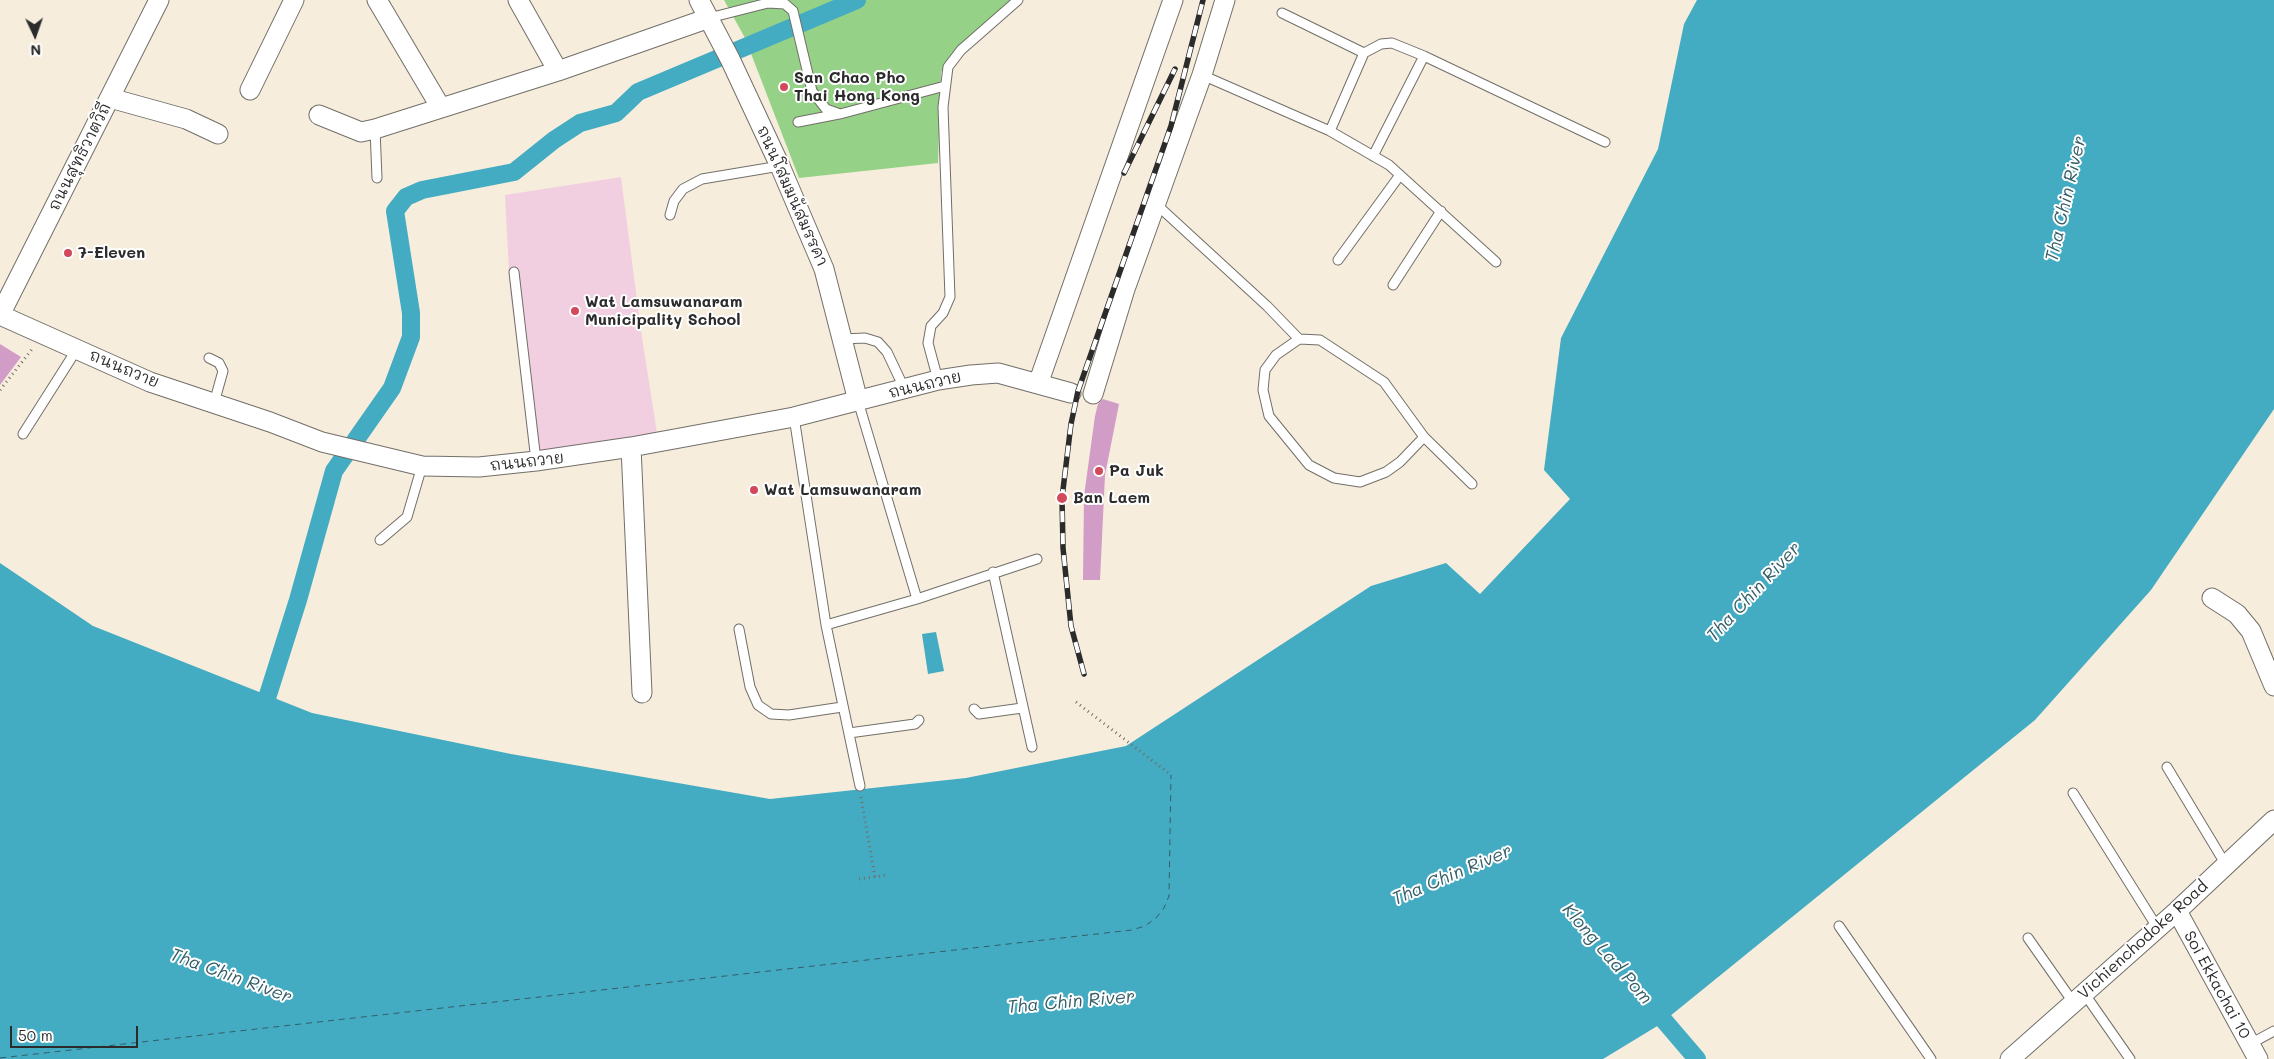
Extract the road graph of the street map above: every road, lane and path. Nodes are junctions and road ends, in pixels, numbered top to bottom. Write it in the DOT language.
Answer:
graph roads {
  1 [pos="159,0"];
  2 [pos="294,0"];
  3 [pos="378,0"];
  4 [pos="518,0"];
  5 [pos="700,0"];
  6 [pos="1018,0"];
  7 [pos="1173,0"];
  8 [pos="1225,0"];
  9 [pos="1282,13"];
  10 [pos="709,18"];
  11 [pos="1364,53"];
  12 [pos="1424,56"];
  13 [pos="558,71"];
  14 [pos="1202,75"];
  15 [pos="945,86"];
  16 [pos="250,90"];
  17 [pos="110,98"];
  18 [pos="441,108"];
  19 [pos="840,114"];
  20 [pos="319,115"];
  21 [pos="798,122"];
  22 [pos="375,129"];
  23 [pos="1330,131"];
  24 [pos="218,134"];
  25 [pos="1605,142"];
  26 [pos="1373,156"];
  27 [pos="780,166"];
  28 [pos="1400,175"];
  29 [pos="377,178"];
  30 [pos="1156,204"];
  31 [pos="1441,211"];
  32 [pos="670,215"];
  33 [pos="1338,260"];
  34 [pos="1496,262"];
  35 [pos="514,272"];
  36 [pos="1393,285"];
  37 [pos="0,315"];
  38 [pos="44,334"];
  39 [pos="843,339"];
  40 [pos="1299,339"];
  41 [pos="77,349"];
  42 [pos="209,358"];
  43 [pos="938,380"];
  44 [pos="1038,384"];
  45 [pos="0,390"];
  46 [pos="905,390"];
  47 [pos="1071,393"];
  48 [pos="1093,394"];
  49 [pos="858,401"];
  50 [pos="214,403"];
  51 [pos="794,417"];
  52 [pos="23,434"];
  53 [pos="1424,437"];
  54 [pos="631,447"];
  55 [pos="536,462"];
  56 [pos="422,466"];
  57 [pos="1472,484"];
  58 [pos="380,540"];
  59 [pos="1037,559"];
  60 [pos="993,572"];
  61 [pos="2212,598"];
  62 [pos="917,599"];
  63 [pos="826,625"];
  64 [pos="739,629"];
  65 [pos="2274,686"];
  66 [pos="642,693"];
  67 [pos="1076,702"];
  68 [pos="842,708"];
  69 [pos="1022,708"];
  70 [pos="974,709"];
  71 [pos="919,720"];
  72 [pos="849,733"];
  73 [pos="1032,746"];
  74 [pos="2167,767"];
  75 [pos="1170,775"];
  76 [pos="860,786"];
  77 [pos="2074,793"];
  78 [pos="2274,820"];
  79 [pos="2226,865"];
  80 [pos="887,875"];
  81 [pos="875,878"];
  82 [pos="859,879"];
  83 [pos="2177,911"];
  84 [pos="1839,926"];
  85 [pos="2157,927"];
  86 [pos="2028,938"];
  87 [pos="2078,997"];
  88 [pos="2274,1031"];
  89 [pos="2256,1055"];
  90 [pos="1931,1059"];
  91 [pos="2010,1059"];
  92 [pos="2130,1059"];
  1 -- 17 [label="street, ถนนสุทธิวาตวิถี"];
  2 -- 16 [label="street"];
  3 -- 18 [label="street"];
  4 -- 13 [label="street"];
  5 -- 10 [label="street, ถนนโสมมนัสมรรคา"];
  6 -- 15 [label="lane"];
  7 -- 44 [label="street"];
  8 -- 14 [label="street"];
  9 -- 11 [label="lane"];
  10 -- 13 [label="street"];
  10 -- 19 [label="lane"];
  10 -- 27 [label="street, ถนนโสมมนัสมรรคา"];
  11 -- 12 [label="lane"];
  11 -- 23 [label="lane"];
  12 -- 25 [label="lane"];
  12 -- 26 [label="lane"];
  13 -- 18 [label="street"];
  14 -- 23 [label="lane"];
  14 -- 30 [label="street"];
  15 -- 19 [label="lane"];
  15 -- 43 [label="lane"];
  17 -- 24 [label="street"];
  17 -- 37 [label="street, ถนนสุทธิวาตวิถี"];
  18 -- 22 [label="street"];
  19 -- 21 [label="lane"];
  20 -- 22 [label="street"];
  22 -- 29 [label="lane"];
  23 -- 26 [label="lane"];
  26 -- 28 [label="lane"];
  27 -- 32 [label="lane"];
  27 -- 39 [label="street, ถนนโสมมนัสมรรคา"];
  28 -- 31 [label="lane"];
  28 -- 33 [label="lane"];
  30 -- 40 [label="lane"];
  30 -- 48 [label="street"];
  31 -- 34 [label="lane"];
  31 -- 36 [label="lane"];
  35 -- 55 [label="lane"];
  37 -- 38 [label="street, ถนนถวาย"];
  38 -- 41 [label="street, ถนนถวาย"];
  38 -- 45 [label="path"];
  39 -- 46 [label="lane"];
  39 -- 49 [label="street, ถนนโสมมนัสมรรคา"];
  40 -- 53 [label="lane"];
  40 -- 53 [label="lane"];
  41 -- 50 [label="street, ถนนถวาย"];
  41 -- 52 [label="lane"];
  42 -- 50 [label="lane"];
  43 -- 44 [label="street, ถนนถวาย"];
  43 -- 46 [label="street, ถนนถวาย"];
  44 -- 47 [label="street, ถนนถวาย"];
  46 -- 49 [label="street, ถนนถวาย"];
  49 -- 51 [label="street, ถนนถวาย"];
  49 -- 62 [label="lane"];
  50 -- 56 [label="street, ถนนถวาย"];
  51 -- 54 [label="street, ถนนถวาย"];
  51 -- 63 [label="lane"];
  53 -- 57 [label="lane"];
  54 -- 55 [label="street, ถนนถวาย"];
  54 -- 66 [label="street"];
  55 -- 56 [label="street, ถนนถวาย"];
  56 -- 58 [label="lane"];
  59 -- 60 [label="lane"];
  60 -- 62 [label="lane"];
  60 -- 69 [label="lane"];
  61 -- 65 [label="street"];
  62 -- 63 [label="lane"];
  63 -- 68 [label="lane"];
  64 -- 68 [label="lane"];
  67 -- 75 [label="path"];
  68 -- 72 [label="lane"];
  69 -- 70 [label="lane"];
  69 -- 73 [label="lane"];
  71 -- 72 [label="lane"];
  72 -- 76 [label="lane"];
  74 -- 79 [label="lane"];
  76 -- 81 [label="path"];
  77 -- 85 [label="lane"];
  78 -- 79 [label="street, Vichienchodoke Road"];
  79 -- 83 [label="street, Vichienchodoke Road"];
  80 -- 81 [label="path"];
  81 -- 82 [label="path"];
  83 -- 85 [label="street, Vichienchodoke Road"];
  83 -- 89 [label="street, Soi Ekkachai 10"];
  84 -- 90 [label="lane"];
  85 -- 87 [label="street, Vichienchodoke Road"];
  86 -- 87 [label="lane"];
  87 -- 91 [label="street, Vichienchodoke Road"];
  87 -- 92 [label="lane"];
  88 -- 89 [label="lane"];
}
